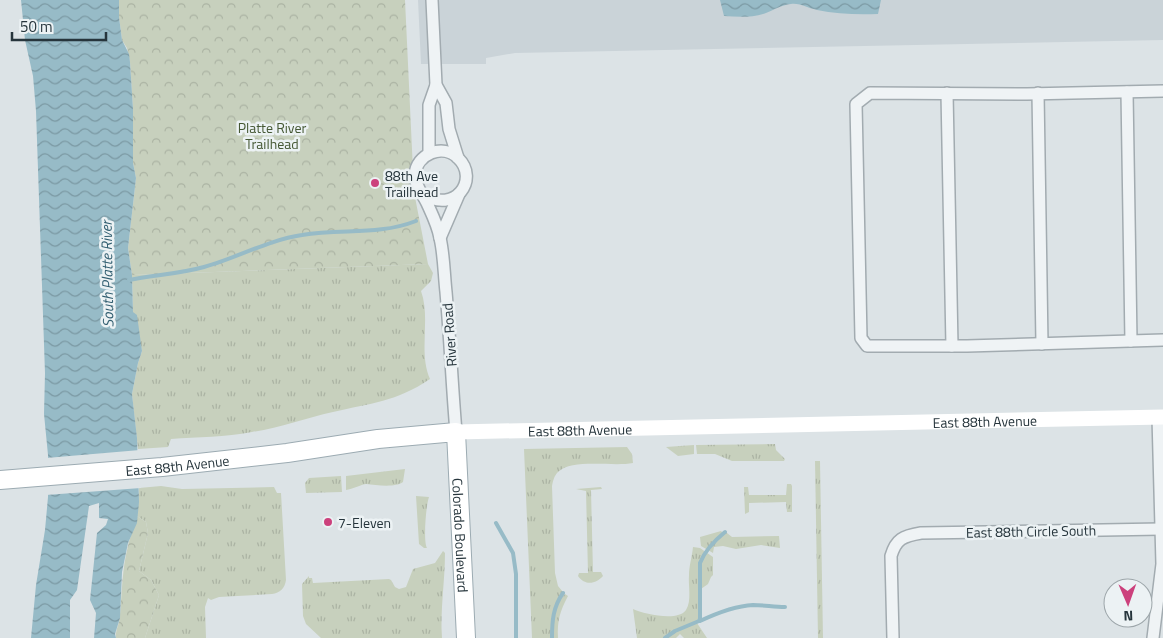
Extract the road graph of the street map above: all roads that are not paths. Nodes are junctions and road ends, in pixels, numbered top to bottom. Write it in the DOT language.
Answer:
graph roads {
  1 [pos="432,0"];
  2 [pos="436,85"];
  3 [pos="1163,91"];
  4 [pos="1127,92"];
  5 [pos="947,93"];
  6 [pos="1038,94"];
  7 [pos="430,154"];
  8 [pos="458,158"];
  9 [pos="422,194"];
  10 [pos="459,194"];
  11 [pos="440,238"];
  12 [pos="1163,340"];
  13 [pos="1131,341"];
  14 [pos="1042,344"];
  15 [pos="952,346"];
  16 [pos="1160,417"];
  17 [pos="456,432"];
  18 [pos="2,477"];
  19 [pos="1161,529"];
  20 [pos="466,638"];
  21 [pos="893,638"];
  22 [pos="1153,638"];
  1 -- 2 [label="street"];
  2 -- 7 [label="street"];
  2 -- 8 [label="street"];
  3 -- 4 [label="street"];
  4 -- 6 [label="street"];
  4 -- 13 [label="street"];
  5 -- 6 [label="street"];
  5 -- 15 [label="street"];
  5 -- 15 [label="street"];
  6 -- 14 [label="street"];
  7 -- 8 [label="street"];
  7 -- 9 [label="street"];
  8 -- 10 [label="street"];
  9 -- 10 [label="street"];
  9 -- 11 [label="street, River Road"];
  10 -- 11 [label="street, River Road"];
  11 -- 17 [label="street, River Road"];
  12 -- 13 [label="street"];
  13 -- 14 [label="street"];
  14 -- 15 [label="street"];
  16 -- 17 [label="main road, East 88th Avenue"];
  16 -- 19 [label="street"];
  17 -- 18 [label="main road, East 88th Avenue"];
  17 -- 20 [label="main road, Colorado Boulevard"];
  19 -- 21 [label="street, East 88th Circle South"];
  19 -- 22 [label="street"];
}
